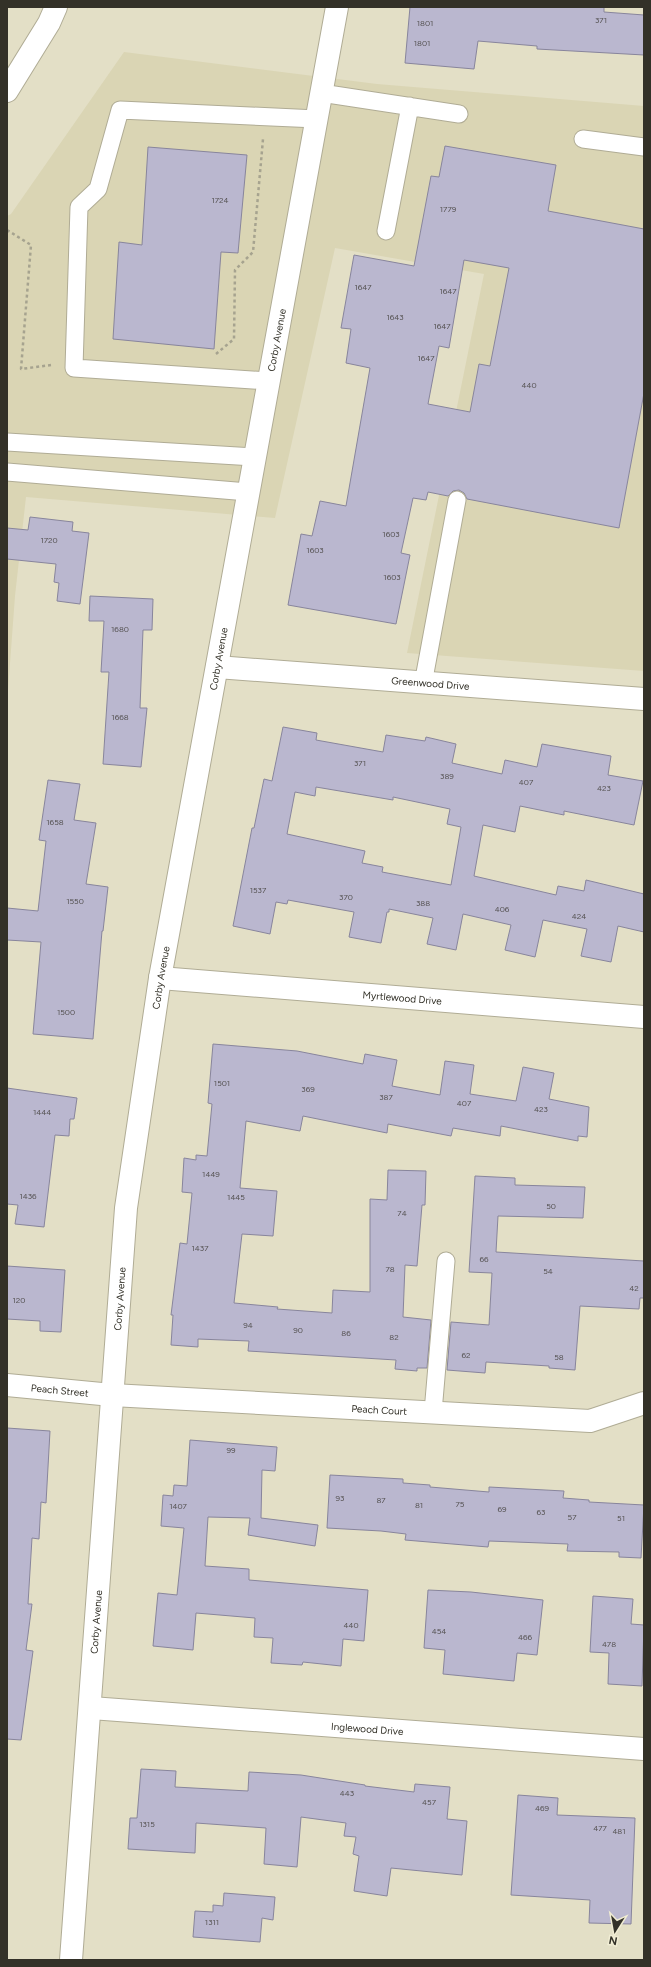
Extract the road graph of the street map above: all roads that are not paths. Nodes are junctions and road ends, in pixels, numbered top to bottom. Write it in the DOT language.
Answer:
graph roads {
  1 [pos="56,7"];
  2 [pos="337,7"];
  3 [pos="7,91"];
  4 [pos="321,93"];
  5 [pos="410,106"];
  6 [pos="459,114"];
  7 [pos="317,119"];
  8 [pos="583,139"];
  9 [pos="644,147"];
  10 [pos="386,231"];
  11 [pos="268,381"];
  12 [pos="7,442"];
  13 [pos="254,457"];
  14 [pos="7,472"];
  15 [pos="248,492"];
  16 [pos="457,500"];
  17 [pos="217,668"];
  18 [pos="423,684"];
  19 [pos="644,699"];
  20 [pos="160,978"];
  21 [pos="644,1017"];
  22 [pos="446,1261"];
  23 [pos="7,1385"];
  24 [pos="112,1395"];
  25 [pos="644,1403"];
  26 [pos="433,1412"];
  27 [pos="91,1708"];
  28 [pos="644,1749"];
  29 [pos="72,1960"];
  1 -- 3 [label="street"];
  2 -- 4 [label="street, Corby Avenue"];
  4 -- 5 [label="lane"];
  4 -- 7 [label="street, Corby Avenue"];
  5 -- 6 [label="lane"];
  5 -- 10 [label="lane"];
  7 -- 11 [label="street, Corby Avenue"];
  7 -- 11 [label="lane"];
  8 -- 9 [label="lane"];
  11 -- 13 [label="street, Corby Avenue"];
  12 -- 13 [label="lane"];
  13 -- 15 [label="street, Corby Avenue"];
  14 -- 15 [label="lane"];
  15 -- 17 [label="street, Corby Avenue"];
  16 -- 18 [label="lane"];
  17 -- 18 [label="street, Greenwood Drive"];
  17 -- 20 [label="street, Corby Avenue"];
  18 -- 19 [label="street, Greenwood Drive"];
  20 -- 21 [label="street, Myrtlewood Drive"];
  20 -- 24 [label="street, Corby Avenue"];
  22 -- 26 [label="lane"];
  23 -- 24 [label="street, Peach Street"];
  24 -- 26 [label="street, Peach Court"];
  24 -- 27 [label="street, Corby Avenue"];
  25 -- 26 [label="street, Peach Court"];
  27 -- 28 [label="street, Inglewood Drive"];
  27 -- 29 [label="street, Corby Avenue"];
}
